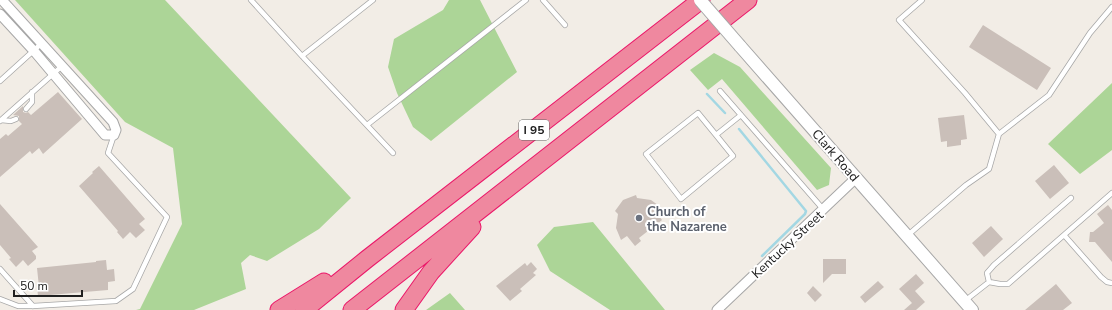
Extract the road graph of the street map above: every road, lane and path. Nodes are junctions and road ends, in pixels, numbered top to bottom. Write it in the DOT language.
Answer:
graph roads {
  1 [pos="2,0"];
  2 [pos="251,0"];
  3 [pos="373,0"];
  4 [pos="526,0"];
  5 [pos="544,0"];
  6 [pos="701,0"];
  7 [pos="748,0"];
  8 [pos="922,0"];
  9 [pos="1112,7"];
  10 [pos="0,14"];
  11 [pos="565,25"];
  12 [pos="42,43"];
  13 [pos="34,51"];
  14 [pos="302,56"];
  15 [pos="62,66"];
  16 [pos="53,74"];
  17 [pos="0,81"];
  18 [pos="720,91"];
  19 [pos="32,92"];
  20 [pos="26,109"];
  21 [pos="741,115"];
  22 [pos="16,119"];
  23 [pos="1,120"];
  24 [pos="367,125"];
  25 [pos="999,134"];
  26 [pos="114,135"];
  27 [pos="716,135"];
  28 [pos="393,153"];
  29 [pos="856,178"];
  30 [pos="511,186"];
  31 [pos="1112,193"];
  32 [pos="1071,198"];
  33 [pos="823,209"];
  34 [pos="1064,235"];
  35 [pos="907,236"];
  36 [pos="367,259"];
  37 [pos="0,269"];
  38 [pos="989,282"];
  39 [pos="1112,283"];
  40 [pos="0,299"];
  41 [pos="34,306"];
  42 [pos="968,306"];
  43 [pos="279,310"];
  44 [pos="304,310"];
  45 [pos="352,310"];
  46 [pos="404,310"];
  47 [pos="717,310"];
  1 -- 12 [label="street"];
  2 -- 14 [label="lane"];
  3 -- 14 [label="lane"];
  4 -- 24 [label="lane"];
  5 -- 11 [label="lane"];
  6 -- 29 [label="street, Clark Road, bridge"];
  6 -- 36 [label="highway, I 95"];
  7 -- 30 [label="highway, I 95"];
  8 -- 25 [label="lane"];
  9 -- 25 [label="lane"];
  10 -- 13 [label="street"];
  12 -- 13 [label="lane"];
  12 -- 15 [label="street"];
  13 -- 16 [label="street"];
  13 -- 17 [label="lane"];
  14 -- 24 [label="lane"];
  15 -- 16 [label="lane"];
  15 -- 26 [label="street"];
  16 -- 19 [label="lane"];
  16 -- 26 [label="street"];
  18 -- 21 [label="lane"];
  19 -- 20 [label="lane"];
  19 -- 23 [label="lane"];
  21 -- 27 [label="lane"];
  21 -- 33 [label="lane"];
  22 -- 23 [label="lane"];
  24 -- 28 [label="lane"];
  25 -- 35 [label="lane"];
  26 -- 41 [label="lane"];
  27 -- 27 [label="lane"];
  29 -- 33 [label="street, Kentucky Street"];
  29 -- 35 [label="street, Clark Road"];
  30 -- 45 [label="highway, I 95"];
  30 -- 46 [label="highway"];
  31 -- 34 [label="lane"];
  32 -- 38 [label="lane"];
  33 -- 47 [label="street, Kentucky Street"];
  34 -- 38 [label="lane"];
  34 -- 39 [label="lane"];
  35 -- 42 [label="street, Clark Road"];
  36 -- 43 [label="highway"];
  36 -- 44 [label="highway, I 95"];
  37 -- 41 [label="lane"];
  38 -- 42 [label="lane"];
  40 -- 41 [label="lane"];
}
